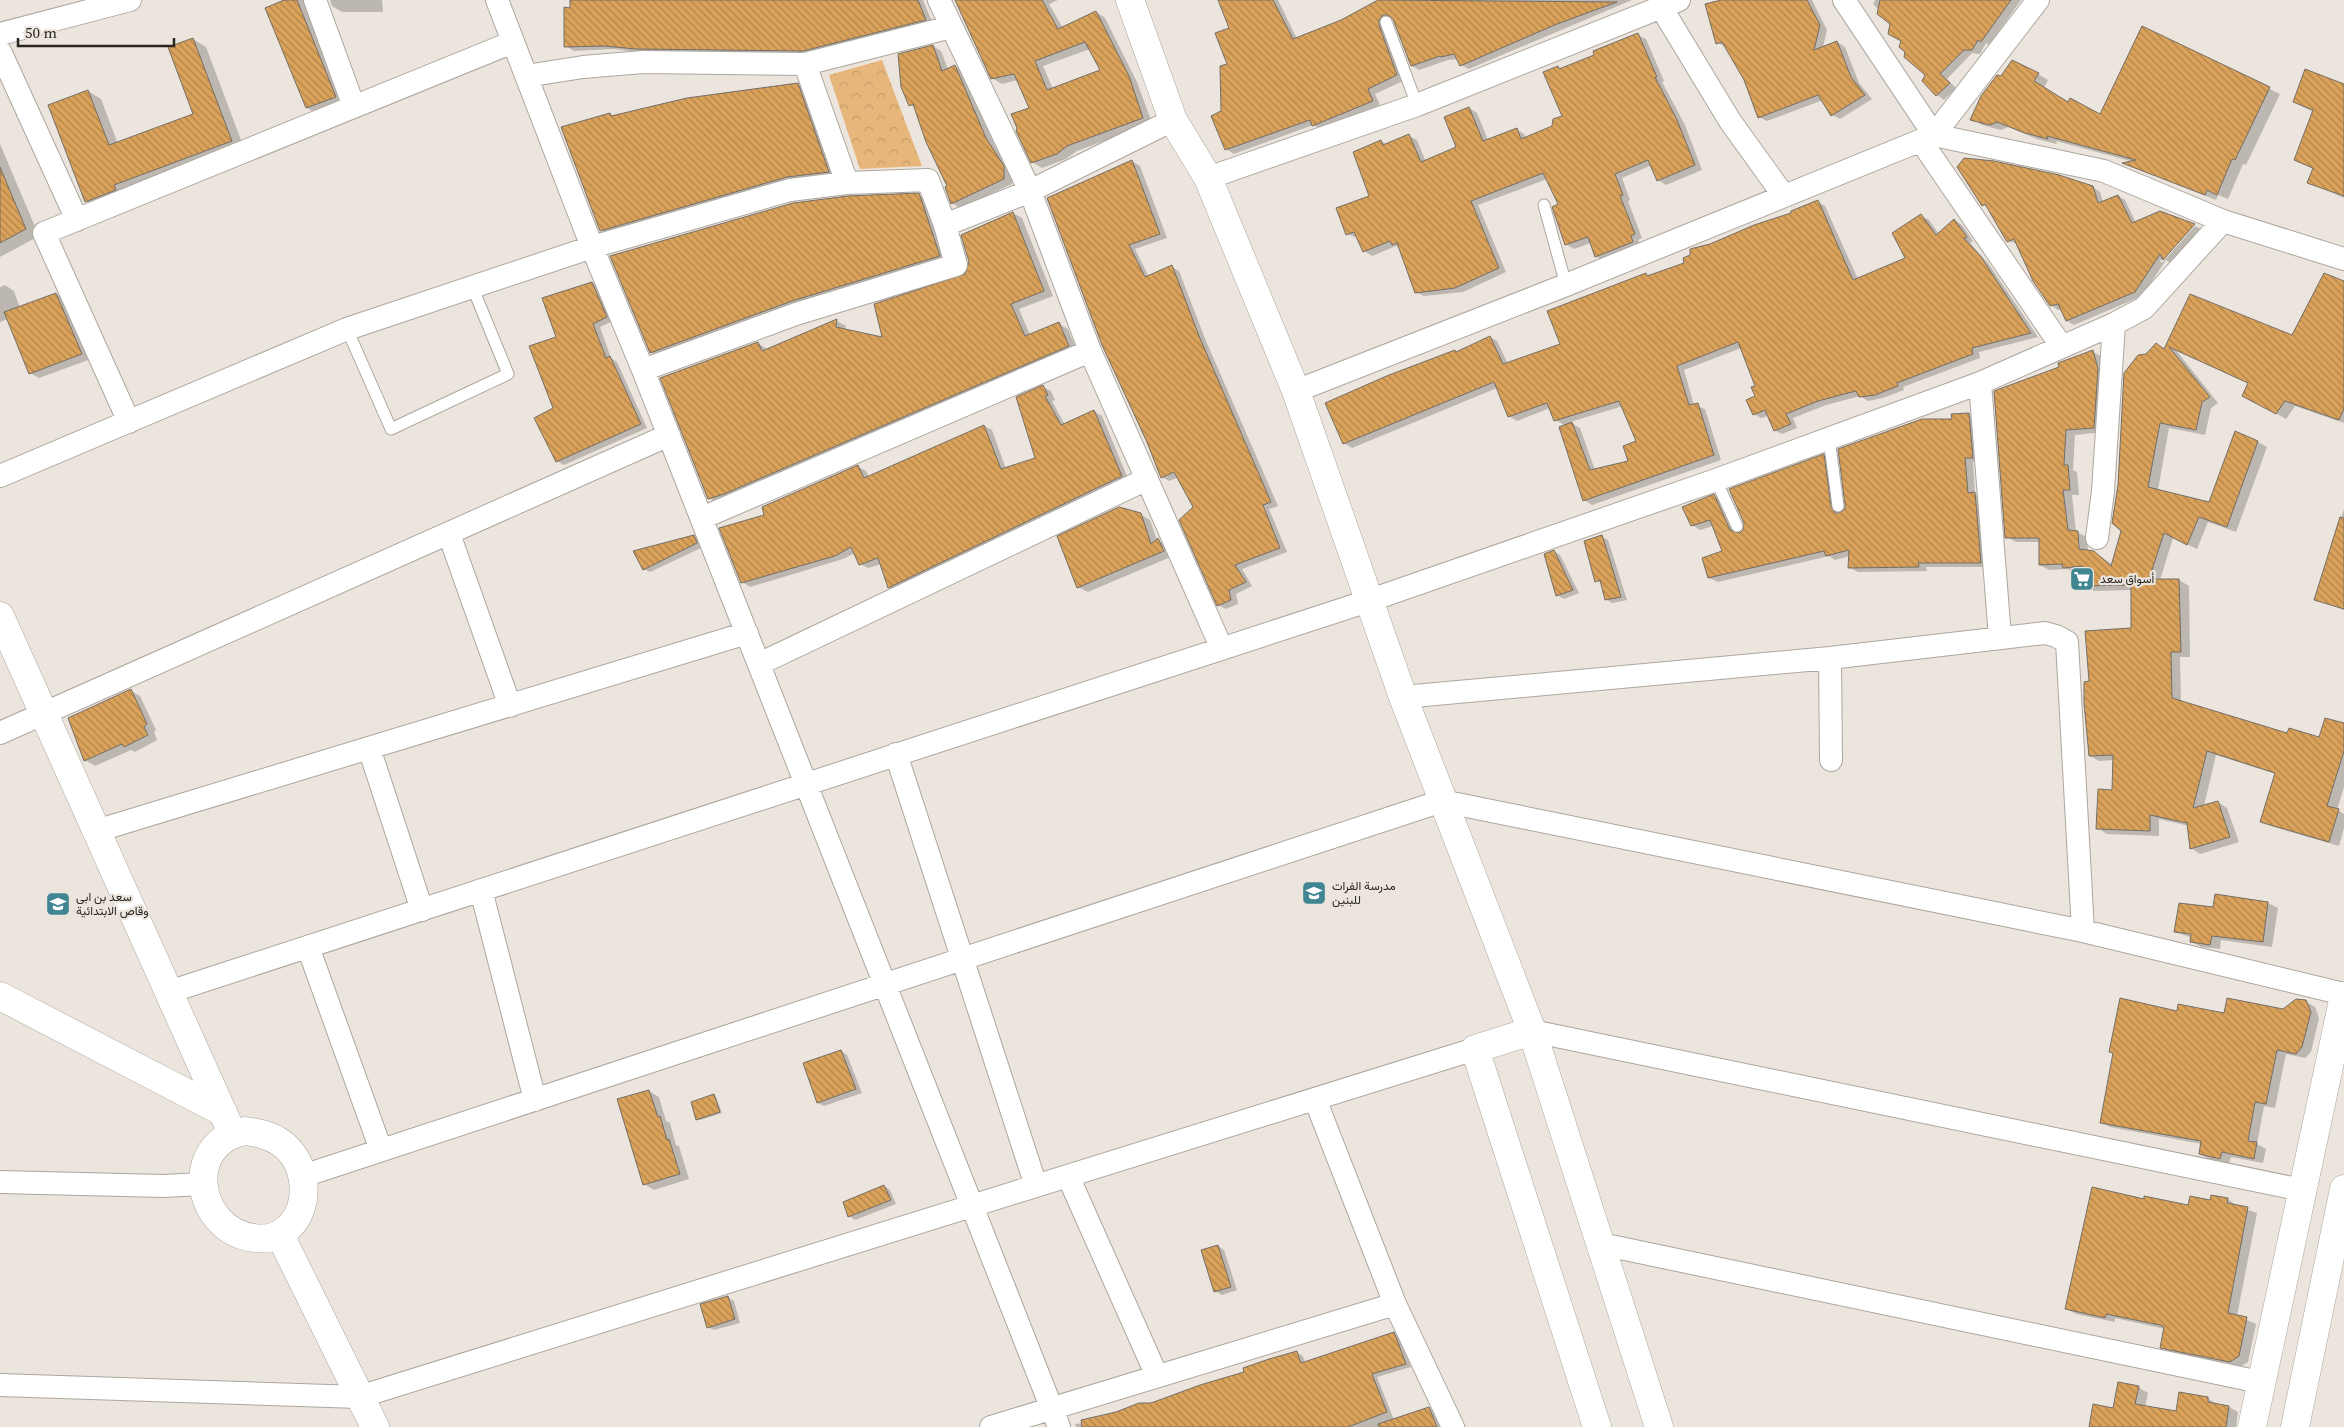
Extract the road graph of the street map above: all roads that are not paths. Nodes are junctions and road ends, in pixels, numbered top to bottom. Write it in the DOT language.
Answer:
graph roads {
  1 [pos="130,0"];
  2 [pos="315,0"];
  3 [pos="497,0"];
  4 [pos="939,0"];
  5 [pos="1130,0"];
  6 [pos="1844,0"];
  7 [pos="2037,0"];
  8 [pos="1670,3"];
  9 [pos="1386,22"];
  10 [pos="951,27"];
  11 [pos="0,34"];
  12 [pos="513,42"];
  13 [pos="0,51"];
  14 [pos="806,64"];
  15 [pos="526,76"];
  16 [pos="1417,105"];
  17 [pos="354,107"];
  18 [pos="1173,120"];
  19 [pos="1928,138"];
  20 [pos="1208,178"];
  21 [pos="847,183"];
  22 [pos="1030,191"];
  23 [pos="1784,196"];
  24 [pos="1544,205"];
  25 [pos="77,220"];
  26 [pos="2223,221"];
  27 [pos="945,225"];
  28 [pos="592,247"];
  29 [pos="2344,258"];
  30 [pos="1566,285"];
  31 [pos="472,286"];
  32 [pos="2114,324"];
  33 [pos="347,329"];
  34 [pos="2062,347"];
  35 [pos="1090,351"];
  36 [pos="643,370"];
  37 [pos="1980,383"];
  38 [pos="1296,391"];
  39 [pos="129,422"];
  40 [pos="669,435"];
  41 [pos="1829,438"];
  42 [pos="0,476"];
  43 [pos="1147,479"];
  44 [pos="1716,480"];
  45 [pos="1838,506"];
  46 [pos="702,518"];
  47 [pos="1736,526"];
  48 [pos="449,534"];
  49 [pos="2096,538"];
  50 [pos="1368,601"];
  51 [pos="0,616"];
  52 [pos="747,633"];
  53 [pos="2000,637"];
  54 [pos="1222,649"];
  55 [pos="1830,658"];
  56 [pos="759,664"];
  57 [pos="1403,697"];
  58 [pos="510,706"];
  59 [pos="44,715"];
  60 [pos="0,733"];
  61 [pos="369,748"];
  62 [pos="896,754"];
  63 [pos="1831,760"];
  64 [pos="806,784"];
  65 [pos="1442,802"];
  66 [pos="96,831"];
  67 [pos="481,890"];
  68 [pos="422,910"];
  69 [pos="2083,931"];
  70 [pos="308,947"];
  71 [pos="963,959"];
  72 [pos="885,984"];
  73 [pos="169,992"];
  74 [pos="2344,995"];
  75 [pos="0,996"];
  76 [pos="1532,1031"];
  77 [pos="1474,1049"];
  78 [pos="1315,1099"];
  79 [pos="535,1100"];
  80 [pos="227,1123"];
  81 [pos="381,1150"];
  82 [pos="302,1176"];
  83 [pos="1068,1176"];
  84 [pos="0,1182"];
  85 [pos="203,1184"];
  86 [pos="1036,1186"];
  87 [pos="2344,1189"];
  88 [pos="2302,1190"];
  89 [pos="972,1205"];
  90 [pos="280,1235"];
  91 [pos="1601,1244"];
  92 [pos="1395,1304"];
  93 [pos="1157,1376"];
  94 [pos="2260,1382"];
  95 [pos="0,1385"];
  96 [pos="359,1397"];
  97 [pos="1056,1418"];
  98 [pos="375,1427"];
  99 [pos="991,1427"];
  100 [pos="1453,1427"];
  101 [pos="1596,1427"];
  102 [pos="1659,1427"];
  103 [pos="2252,1427"];
  104 [pos="2295,1427"];
  1 -- 11 [label="street"];
  2 -- 17 [label="street"];
  3 -- 12 [label="street"];
  4 -- 10 [label="street"];
  5 -- 18 [label="main road"];
  6 -- 19 [label="street"];
  7 -- 19 [label="street"];
  8 -- 16 [label="street"];
  8 -- 23 [label="street"];
  9 -- 16 [label="lane"];
  10 -- 14 [label="street"];
  10 -- 22 [label="street"];
  12 -- 15 [label="street"];
  12 -- 17 [label="street"];
  13 -- 25 [label="street"];
  14 -- 15 [label="street"];
  14 -- 21 [label="street"];
  15 -- 28 [label="street"];
  16 -- 20 [label="street"];
  17 -- 25 [label="street"];
  18 -- 20 [label="main road"];
  18 -- 22 [label="street"];
  19 -- 23 [label="street"];
  19 -- 26 [label="street"];
  19 -- 34 [label="street"];
  20 -- 38 [label="main road"];
  21 -- 27 [label="street"];
  21 -- 28 [label="street"];
  22 -- 27 [label="street"];
  22 -- 35 [label="street"];
  23 -- 30 [label="street"];
  24 -- 30 [label="lane"];
  25 -- 39 [label="street"];
  26 -- 29 [label="street"];
  26 -- 32 [label="street"];
  27 -- 36 [label="street"];
  28 -- 31 [label="street"];
  28 -- 36 [label="street"];
  30 -- 38 [label="street"];
  31 -- 33 [label="street"];
  31 -- 33 [label="lane"];
  32 -- 34 [label="street"];
  32 -- 49 [label="street"];
  33 -- 39 [label="street"];
  34 -- 37 [label="street"];
  35 -- 43 [label="street"];
  35 -- 46 [label="street"];
  36 -- 40 [label="street"];
  37 -- 41 [label="street"];
  37 -- 53 [label="street"];
  38 -- 50 [label="main road"];
  39 -- 42 [label="street"];
  40 -- 46 [label="street"];
  40 -- 48 [label="street"];
  41 -- 44 [label="street"];
  41 -- 45 [label="lane"];
  43 -- 54 [label="street"];
  43 -- 56 [label="street"];
  44 -- 47 [label="lane"];
  44 -- 50 [label="street"];
  46 -- 52 [label="street"];
  48 -- 58 [label="street"];
  48 -- 59 [label="street"];
  50 -- 54 [label="street"];
  50 -- 57 [label="main road"];
  51 -- 59 [label="main road"];
  52 -- 56 [label="street"];
  52 -- 58 [label="street"];
  53 -- 55 [label="street"];
  53 -- 69 [label="street"];
  54 -- 62 [label="street"];
  55 -- 57 [label="street"];
  55 -- 63 [label="street"];
  56 -- 64 [label="street"];
  57 -- 65 [label="main road"];
  58 -- 61 [label="street"];
  59 -- 60 [label="street"];
  59 -- 66 [label="main road"];
  61 -- 66 [label="street"];
  61 -- 68 [label="street"];
  62 -- 64 [label="street"];
  62 -- 71 [label="street"];
  64 -- 67 [label="street"];
  64 -- 72 [label="street"];
  65 -- 69 [label="street"];
  65 -- 71 [label="street"];
  65 -- 76 [label="main road"];
  66 -- 73 [label="main road"];
  67 -- 68 [label="street"];
  67 -- 79 [label="street"];
  68 -- 70 [label="street"];
  69 -- 74 [label="street"];
  70 -- 73 [label="street"];
  70 -- 81 [label="street"];
  71 -- 72 [label="street"];
  71 -- 86 [label="street"];
  72 -- 79 [label="street"];
  72 -- 89 [label="street"];
  73 -- 80 [label="main road"];
  74 -- 88 [label="main road"];
  75 -- 80 [label="main road"];
  76 -- 77 [label="main road"];
  76 -- 88 [label="street"];
  76 -- 91 [label="main road"];
  77 -- 78 [label="street"];
  77 -- 101 [label="main road"];
  78 -- 83 [label="street"];
  78 -- 92 [label="street"];
  79 -- 81 [label="street"];
  80 -- 82 [label="main road"];
  80 -- 85 [label="main road"];
  81 -- 82 [label="street"];
  82 -- 90 [label="main road"];
  83 -- 86 [label="street"];
  83 -- 93 [label="street"];
  84 -- 85 [label="street"];
  85 -- 90 [label="main road"];
  86 -- 89 [label="street"];
  87 -- 104 [label="main road"];
  88 -- 94 [label="main road"];
  89 -- 96 [label="street"];
  89 -- 97 [label="street"];
  90 -- 96 [label="main road"];
  91 -- 94 [label="street"];
  91 -- 102 [label="main road"];
  92 -- 93 [label="street"];
  92 -- 100 [label="street"];
  93 -- 97 [label="street"];
  94 -- 103 [label="main road"];
  95 -- 96 [label="street"];
  96 -- 98 [label="main road"];
  97 -- 99 [label="street"];
}
